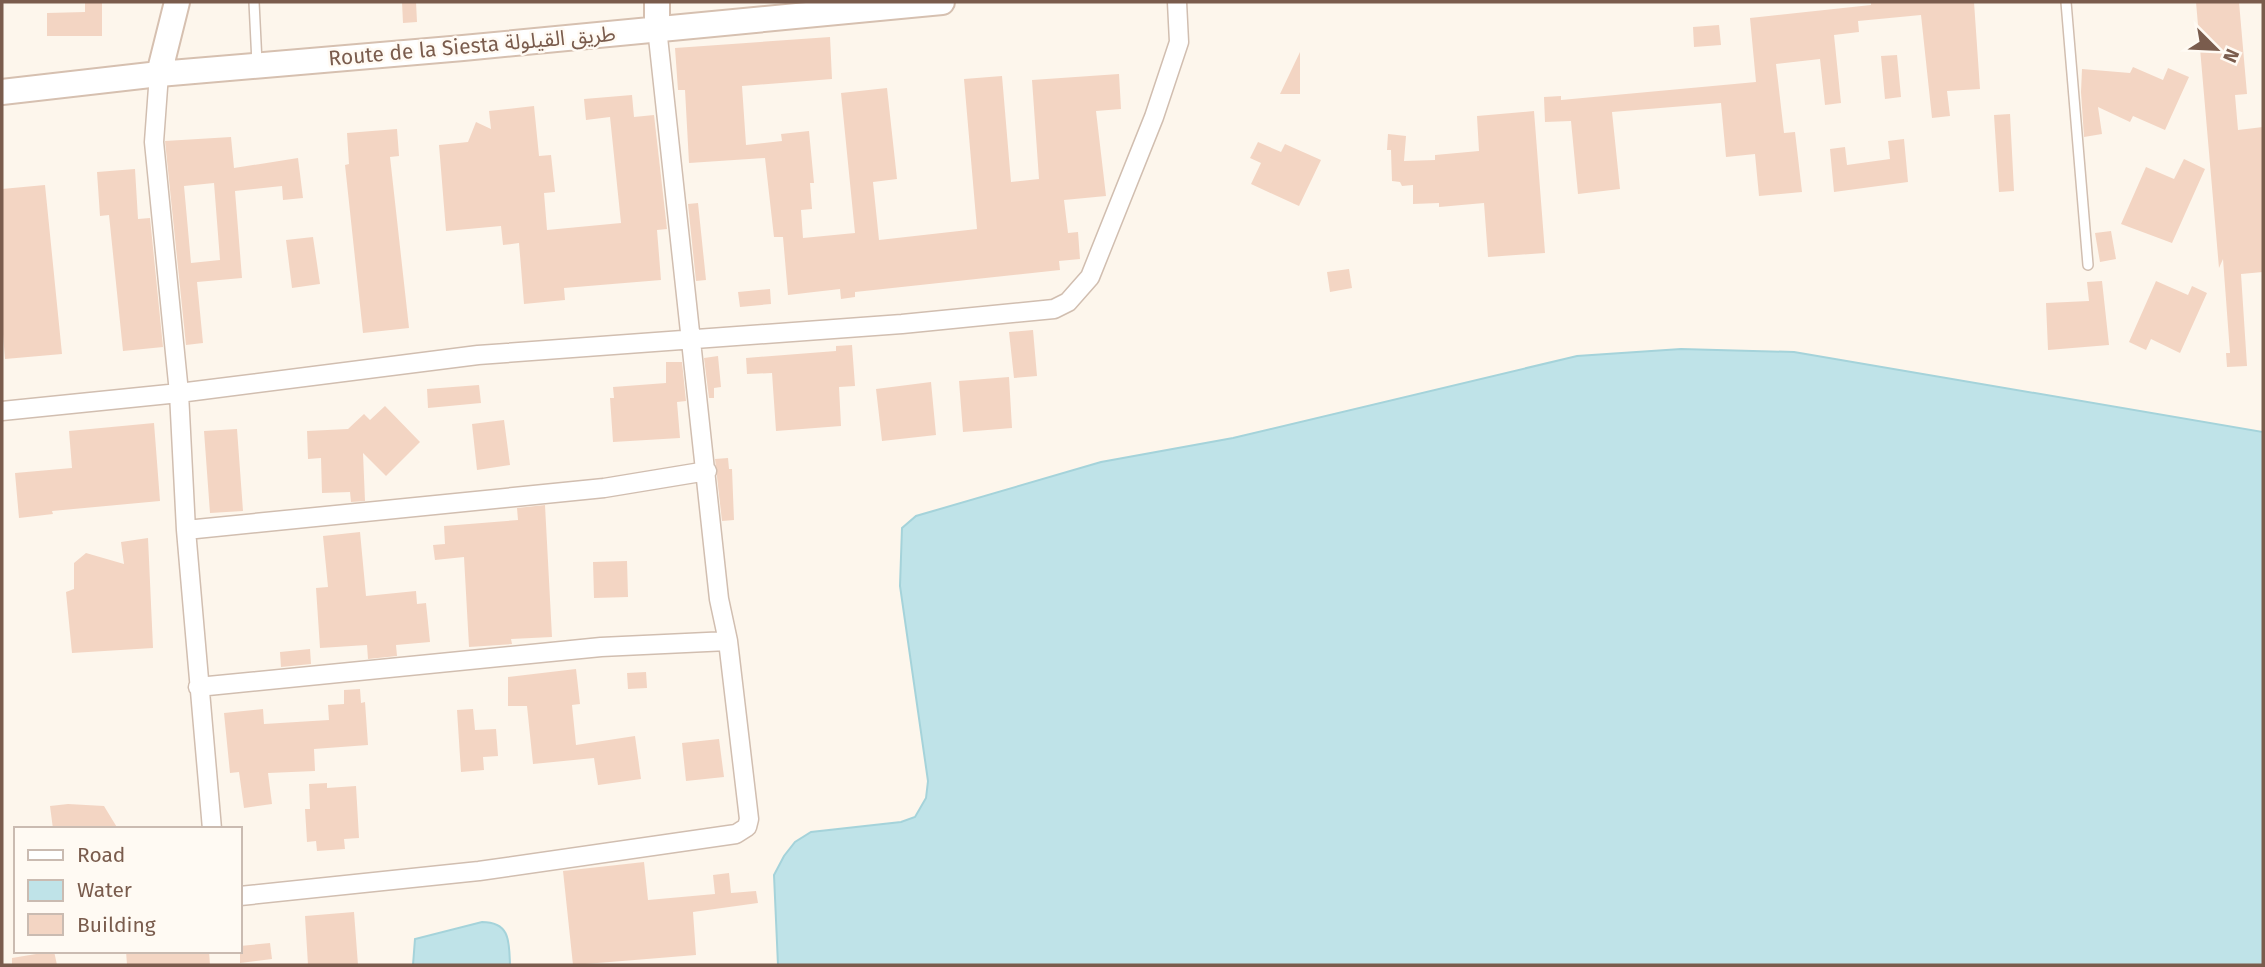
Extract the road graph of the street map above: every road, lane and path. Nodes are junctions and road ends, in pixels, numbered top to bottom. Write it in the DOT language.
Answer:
graph roads {
  1 [pos="177,2"];
  2 [pos="254,2"];
  3 [pos="657,2"];
  4 [pos="942,2"];
  5 [pos="1177,2"];
  6 [pos="2066,2"];
  7 [pos="657,28"];
  8 [pos="257,65"];
  9 [pos="159,74"];
  10 [pos="2,92"];
  11 [pos="2088,265"];
  12 [pos="690,338"];
  13 [pos="179,393"];
  14 [pos="2,411"];
  15 [pos="707,471"];
  16 [pos="186,530"];
  17 [pos="728,641"];
  18 [pos="198,687"];
  19 [pos="212,827"];
  20 [pos="242,896"];
  1 -- 9 [label="main road"];
  2 -- 8 [label="lane"];
  3 -- 7 [label="main road"];
  4 -- 7 [label="main road, Route de la Siesta طريق القيلولة"];
  5 -- 12 [label="street"];
  6 -- 11 [label="lane"];
  7 -- 8 [label="main road, Route de la Siesta طريق القيلولة"];
  7 -- 12 [label="street"];
  8 -- 9 [label="main road, Route de la Siesta طريق القيلولة"];
  9 -- 10 [label="main road, Route de la Siesta طريق القيلولة"];
  9 -- 13 [label="street"];
  12 -- 13 [label="street"];
  12 -- 15 [label="street"];
  13 -- 14 [label="street"];
  13 -- 16 [label="street"];
  15 -- 16 [label="street"];
  15 -- 17 [label="street"];
  16 -- 18 [label="street"];
  17 -- 18 [label="street"];
  17 -- 20 [label="street"];
  18 -- 19 [label="street"];
}
